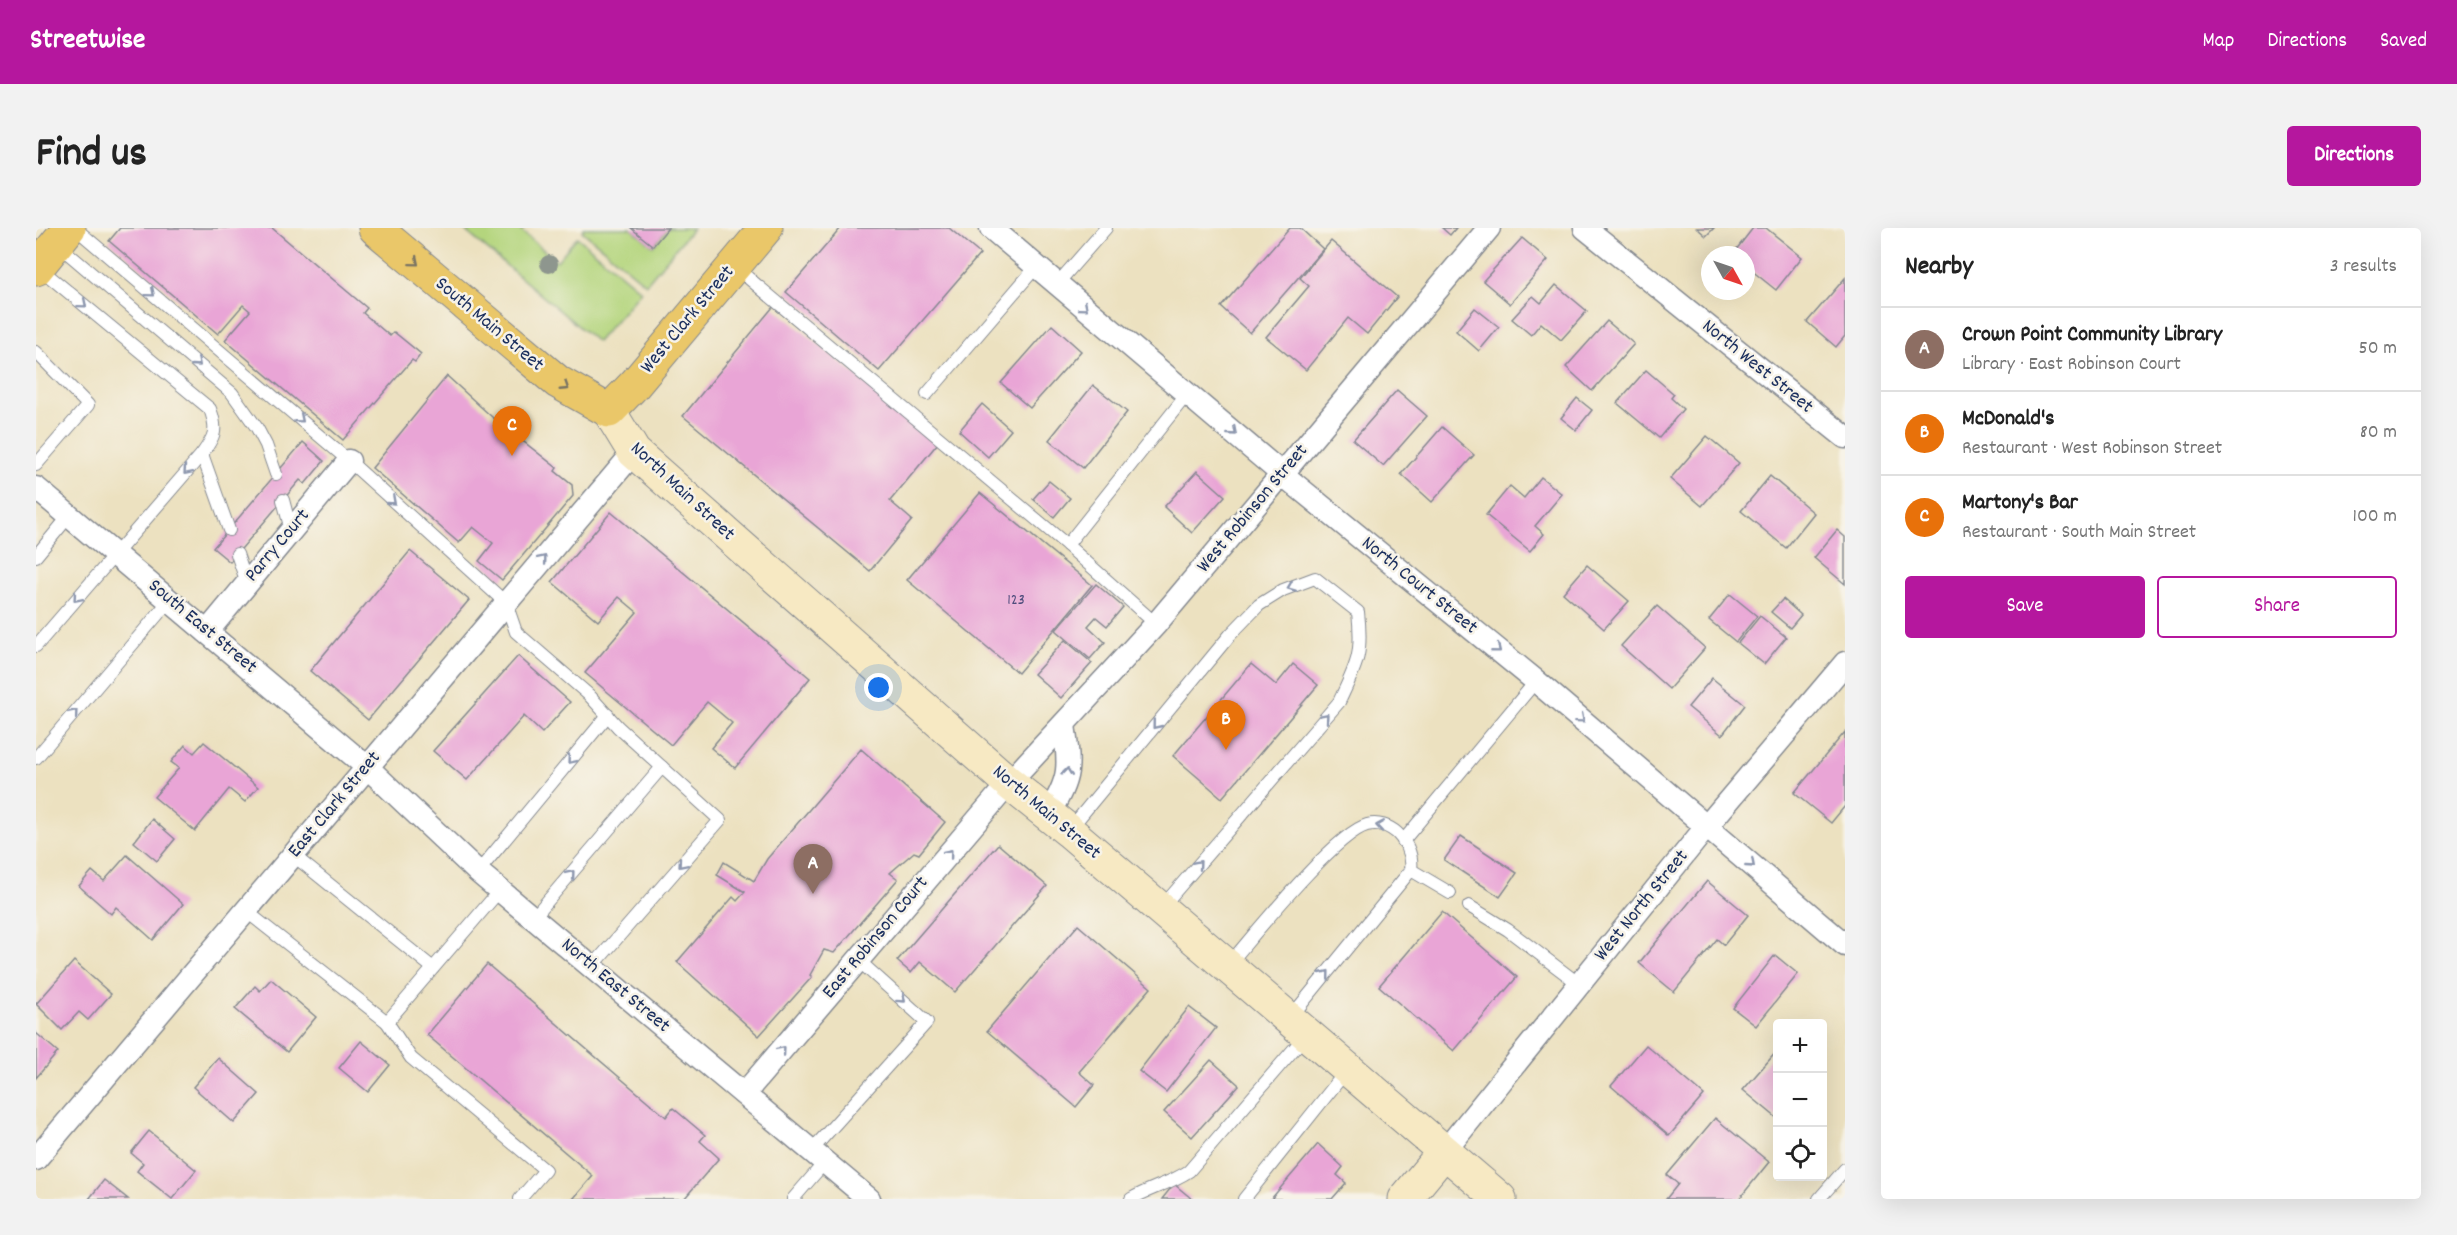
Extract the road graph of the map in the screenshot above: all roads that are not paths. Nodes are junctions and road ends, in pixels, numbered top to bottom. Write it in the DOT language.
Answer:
graph roads {
  1 [pos="375,228"];
  2 [pos="766,228"];
  3 [pos="991,228"];
  4 [pos="1106,228"];
  5 [pos="1489,228"];
  6 [pos="1586,228"];
  7 [pos="55,247"];
  8 [pos="734,266"];
  9 [pos="1036,267"];
  10 [pos="1057,284"];
  11 [pos="36,352"];
  12 [pos="1188,393"];
  13 [pos="927,394"];
  14 [pos="609,411"];
  15 [pos="1845,437"];
  16 [pos="634,452"];
  17 [pos="202,454"];
  18 [pos="349,461"];
  19 [pos="36,465"];
  20 [pos="276,474"];
  21 [pos="1282,474"];
  22 [pos="36,488"];
  23 [pos="283,500"];
  24 [pos="69,516"];
  25 [pos="229,530"];
  26 [pos="291,530"];
  27 [pos="1067,545"];
  28 [pos="116,554"];
  29 [pos="237,554"];
  30 [pos="36,556"];
  31 [pos="247,583"];
  32 [pos="170,600"];
  33 [pos="506,603"];
  34 [pos="1156,624"];
  35 [pos="207,632"];
  36 [pos="36,646"];
  37 [pos="1845,663"];
  38 [pos="1536,681"];
  39 [pos="608,715"];
  40 [pos="1065,725"];
  41 [pos="36,758"];
  42 [pos="367,767"];
  43 [pos="662,767"];
  44 [pos="1009,783"];
  45 [pos="1058,823"];
  46 [pos="1707,826"];
  47 [pos="1403,840"];
  48 [pos="293,855"];
  49 [pos="1411,870"];
  50 [pos="478,872"];
  51 [pos="500,890"];
  52 [pos="1450,893"];
  53 [pos="1469,906"];
  54 [pos="1160,909"];
  55 [pos="246,911"];
  56 [pos="533,918"];
  57 [pos="1845,945"];
  58 [pos="858,960"];
  59 [pos="1227,966"];
  60 [pos="592,967"];
  61 [pos="433,968"];
  62 [pos="1579,984"];
  63 [pos="387,1022"];
  64 [pos="1298,1027"];
  65 [pos="1348,1070"];
  66 [pos="744,1094"];
  67 [pos="1444,1152"];
  68 [pos="818,1156"];
  69 [pos="36,1159"];
  70 [pos="1845,1169"];
  71 [pos="520,1199"];
  72 [pos="793,1199"];
  73 [pos="869,1199"];
  74 [pos="1131,1199"];
  75 [pos="1244,1199"];
  76 [pos="1405,1199"];
  77 [pos="1500,1199"];
  78 [pos="1819,1199"];
  1 -- 14 [label="main road, South Main Street, one-way"];
  2 -- 8 [label="main road, West Clark Street"];
  3 -- 9 [label="street, North Court Street"];
  4 -- 10 [label="lane"];
  5 -- 21 [label="street, West Robinson Street"];
  6 -- 15 [label="street, North West Street"];
  7 -- 17 [label="lane, one-way"];
  7 -- 18 [label="lane, one-way"];
  7 -- 20 [label="lane, one-way"];
  8 -- 14 [label="main road, West Clark Street"];
  8 -- 27 [label="lane"];
  9 -- 10 [label="street, North Court Street"];
  9 -- 13 [label="lane"];
  10 -- 12 [label="street, North Court Street, one-way"];
  11 -- 19 [label="lane"];
  12 -- 21 [label="street, North Court Street, one-way"];
  12 -- 27 [label="lane"];
  14 -- 16 [label="main road, North Main Street"];
  33 -- 16 [label="street, East Clark Street, one-way"];
  16 -- 44 [label="main road, North Main Street"];
  17 -- 25 [label="lane"];
  17 -- 28 [label="lane, one-way"];
  18 -- 26 [label="street, Parry Court"];
  18 -- 33 [label="lane, one-way"];
  21 -- 34 [label="street, West Robinson Street"];
  21 -- 38 [label="street, North Court Street, one-way"];
  22 -- 24 [label="street, South East Street"];
  23 -- 26 [label="lane"];
  24 -- 28 [label="street, South East Street"];
  24 -- 30 [label="lane"];
  26 -- 31 [label="street, Parry Court"];
  27 -- 34 [label="lane"];
  28 -- 32 [label="street, South East Street"];
  28 -- 36 [label="lane, one-way"];
  29 -- 31 [label="lane"];
  31 -- 35 [label="street, Parry Court"];
  32 -- 35 [label="street, South East Street"];
  41 -- 32 [label="lane, one-way"];
  33 -- 39 [label="lane"];
  33 -- 42 [label="street, East Clark Street"];
  34 -- 40 [label="street, West Robinson Street"];
  35 -- 42 [label="street, South East Street"];
  37 -- 46 [label="street, West North Street"];
  38 -- 46 [label="street, North Court Street, one-way"];
  38 -- 47 [label="lane"];
  39 -- 43 [label="lane"];
  39 -- 50 [label="lane, one-way"];
  40 -- 44 [label="street, West Robinson Street"];
  45 -- 40 [label="street, one-way"];
  42 -- 48 [label="street, East Clark Street"];
  42 -- 50 [label="street, North East Street"];
  56 -- 43 [label="lane, one-way"];
  43 -- 60 [label="lane, one-way"];
  44 -- 45 [label="main road, North Main Street"];
  58 -- 44 [label="street, East Robinson Court, one-way"];
  45 -- 54 [label="main road, North Main Street"];
  54 -- 45 [label="lane, one-way"];
  46 -- 57 [label="street, North Court Street, one-way"];
  46 -- 62 [label="street, West North Street"];
  47 -- 49 [label="lane"];
  47 -- 59 [label="lane, one-way"];
  48 -- 55 [label="street, East Clark Street"];
  48 -- 61 [label="lane"];
  49 -- 52 [label="lane"];
  64 -- 49 [label="lane, one-way"];
  50 -- 51 [label="street, North East Street"];
  51 -- 56 [label="street, North East Street"];
  51 -- 61 [label="lane"];
  53 -- 62 [label="lane"];
  54 -- 59 [label="main road, North Main Street"];
  55 -- 63 [label="lane"];
  55 -- 69 [label="street, East Clark Street"];
  56 -- 60 [label="street, North East Street"];
  66 -- 58 [label="street, East Robinson Court, one-way"];
  58 -- 68 [label="lane, one-way"];
  59 -- 64 [label="main road, North Main Street"];
  60 -- 66 [label="street, North East Street"];
  61 -- 63 [label="lane"];
  62 -- 67 [label="street, West North Street"];
  63 -- 71 [label="lane"];
  64 -- 65 [label="main road, North Main Street"];
  64 -- 74 [label="lane"];
  65 -- 67 [label="main road, North Main Street"];
  65 -- 75 [label="lane"];
  66 -- 68 [label="street, North East Street"];
  67 -- 76 [label="main road"];
  67 -- 77 [label="main road, North Main Street"];
  68 -- 72 [label="lane"];
  68 -- 73 [label="street, North East Street"];
  70 -- 78 [label="lane"];
}
